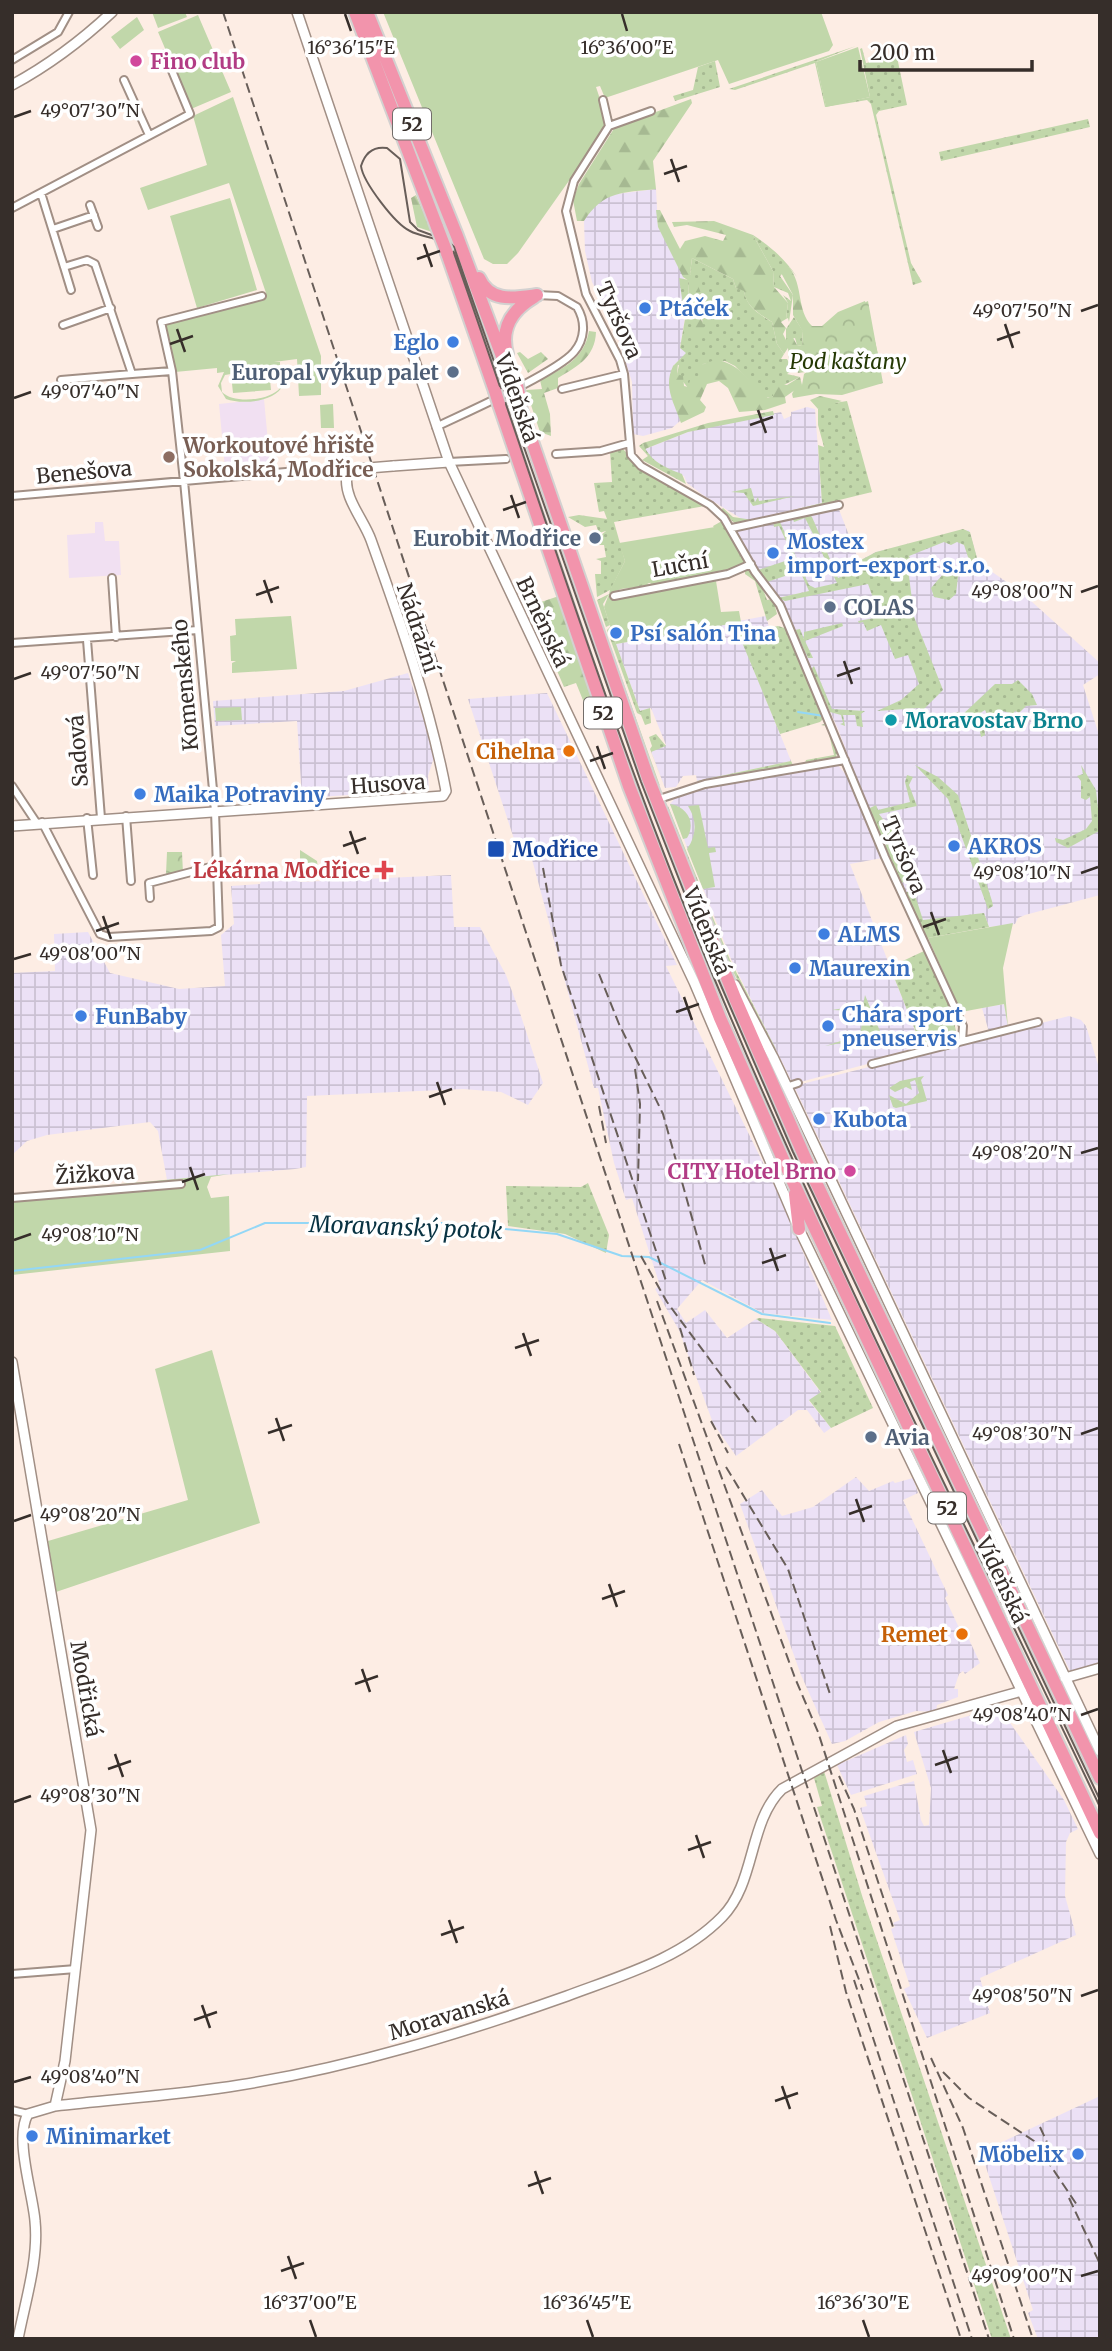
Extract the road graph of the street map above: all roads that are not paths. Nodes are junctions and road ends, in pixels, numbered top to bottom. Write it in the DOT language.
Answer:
graph roads {
  1 [pos="69,12"];
  2 [pos="112,12"];
  3 [pos="298,12"];
  4 [pos="355,12"];
  5 [pos="367,12"];
  6 [pos="165,54"];
  7 [pos="12,60"];
  8 [pos="124,80"];
  9 [pos="12,85"];
  10 [pos="603,100"];
  11 [pos="651,111"];
  12 [pos="609,126"];
  13 [pos="149,135"];
  14 [pos="41,193"];
  15 [pos="90,205"];
  16 [pos="12,208"];
  17 [pos="94,215"];
  18 [pos="98,227"];
  19 [pos="53,229"];
  20 [pos="457,236"];
  21 [pos="64,267"];
  22 [pos="71,290"];
  23 [pos="537,295"];
  24 [pos="261,296"];
  25 [pos="590,304"];
  26 [pos="111,308"];
  27 [pos="579,311"];
  28 [pos="63,325"];
  29 [pos="172,371"];
  30 [pos="132,374"];
  31 [pos="624,374"];
  32 [pos="61,380"];
  33 [pos="516,388"];
  34 [pos="562,389"];
  35 [pos="436,428"];
  36 [pos="629,443"];
  37 [pos="555,454"];
  38 [pos="506,458"];
  39 [pos="449,462"];
  40 [pos="352,471"];
  41 [pos="184,481"];
  42 [pos="12,496"];
  43 [pos="839,505"];
  44 [pos="732,528"];
  45 [pos="751,564"];
  46 [pos="112,578"];
  47 [pos="614,596"];
  48 [pos="198,630"];
  49 [pos="116,637"];
  50 [pos="87,640"];
  51 [pos="12,643"];
  52 [pos="845,760"];
  53 [pos="12,786"];
  54 [pos="443,796"];
  55 [pos="656,800"];
  56 [pos="215,811"];
  57 [pos="126,816"];
  58 [pos="87,818"];
  59 [pos="101,818"];
  60 [pos="39,821"];
  61 [pos="12,825"];
  62 [pos="218,865"];
  63 [pos="93,875"];
  64 [pos="131,881"];
  65 [pos="150,898"];
  66 [pos="713,942"];
  67 [pos="1038,1022"];
  68 [pos="962,1041"];
  69 [pos="872,1064"];
  70 [pos="798,1083"];
  71 [pos="786,1087"];
  72 [pos="181,1184"];
  73 [pos="794,1184"];
  74 [pos="12,1198"];
  75 [pos="799,1229"];
  76 [pos="12,1362"];
  77 [pos="1100,1668"];
  78 [pos="1065,1678"];
  79 [pos="1022,1691"];
  80 [pos="1100,1751"];
  81 [pos="1100,1779"];
  82 [pos="1100,1833"];
  83 [pos="1100,1854"];
  84 [pos="76,1969"];
  85 [pos="12,1974"];
  86 [pos="55,2106"];
  87 [pos="12,2110"];
  88 [pos="28,2115"];
  89 [pos="18,2339"];
  1 -- 7 [label="street"];
  2 -- 9 [label="street"];
  3 -- 35 [label="street, Brněnská"];
  4 -- 73 [label="highway, Vídeňská / 52, bridge"];
  5 -- 20 [label="highway, Vídeňská / 52"];
  6 -- 13 [label="street"];
  8 -- 13 [label="street"];
  10 -- 12 [label="street"];
  11 -- 12 [label="street"];
  12 -- 25 [label="street, Tyršova"];
  13 -- 14 [label="street"];
  14 -- 16 [label="street"];
  14 -- 19 [label="street"];
  15 -- 17 [label="street"];
  17 -- 18 [label="street"];
  17 -- 19 [label="street"];
  19 -- 21 [label="street"];
  20 -- 23 [label="highway"];
  20 -- 33 [label="highway, Vídeňská / 52"];
  21 -- 22 [label="street"];
  21 -- 26 [label="street"];
  23 -- 27 [label="street"];
  23 -- 33 [label="highway"];
  24 -- 29 [label="street, Komenského"];
  25 -- 27 [label="street"];
  25 -- 31 [label="street, Tyršova"];
  26 -- 28 [label="street"];
  26 -- 30 [label="street"];
  27 -- 35 [label="street"];
  29 -- 30 [label="street"];
  29 -- 41 [label="street, Komenského"];
  30 -- 32 [label="street"];
  31 -- 34 [label="street"];
  31 -- 36 [label="street, Tyršova"];
  33 -- 55 [label="highway, Vídeňská / 52"];
  35 -- 39 [label="street, Brněnská"];
  36 -- 37 [label="street"];
  36 -- 44 [label="street, Tyršova"];
  38 -- 39 [label="street"];
  39 -- 40 [label="street, Benešova, bridge"];
  39 -- 75 [label="street, Brněnská"];
  40 -- 41 [label="street, Benešova"];
  40 -- 54 [label="street, Nádražní"];
  41 -- 42 [label="street, Benešova"];
  41 -- 48 [label="street, Komenského"];
  43 -- 44 [label="street"];
  44 -- 45 [label="street, Tyršova"];
  45 -- 47 [label="street, Luční"];
  45 -- 52 [label="street, Tyršova"];
  46 -- 49 [label="street"];
  48 -- 49 [label="street"];
  48 -- 56 [label="street, Komenského"];
  49 -- 50 [label="street"];
  50 -- 51 [label="street"];
  50 -- 59 [label="street, Sadová"];
  52 -- 55 [label="street"];
  52 -- 68 [label="street, Tyršova"];
  53 -- 60 [label="street"];
  54 -- 56 [label="street, Husova"];
  55 -- 66 [label="highway, Vídeňská / 52"];
  56 -- 57 [label="street, Husova"];
  56 -- 62 [label="street, Komenského"];
  57 -- 59 [label="street, Husova"];
  57 -- 64 [label="street"];
  58 -- 59 [label="street, Husova"];
  58 -- 60 [label="street, Husova"];
  58 -- 63 [label="street"];
  60 -- 61 [label="street, Husova"];
  60 -- 62 [label="street, Komenského"];
  62 -- 65 [label="street"];
  66 -- 71 [label="street, Vídeňská"];
  66 -- 81 [label="highway, Vídeňská / 52"];
  67 -- 68 [label="street"];
  68 -- 69 [label="street"];
  70 -- 71 [label="street"];
  71 -- 78 [label="street, Vídeňská"];
  72 -- 74 [label="street, Žižkova"];
  73 -- 75 [label="highway"];
  73 -- 82 [label="highway, Vídeňská / 52"];
  75 -- 79 [label="street, Vídeňská"];
  76 -- 84 [label="street, Modřická"];
  77 -- 78 [label="street"];
  78 -- 80 [label="street, Vídeňská"];
  79 -- 83 [label="street, Vídeňská"];
  79 -- 86 [label="street, Moravanská"];
  84 -- 85 [label="street"];
  84 -- 86 [label="street, Modřická"];
  86 -- 88 [label="street, Moravanská"];
  87 -- 88 [label="street"];
  88 -- 89 [label="street"];
}
